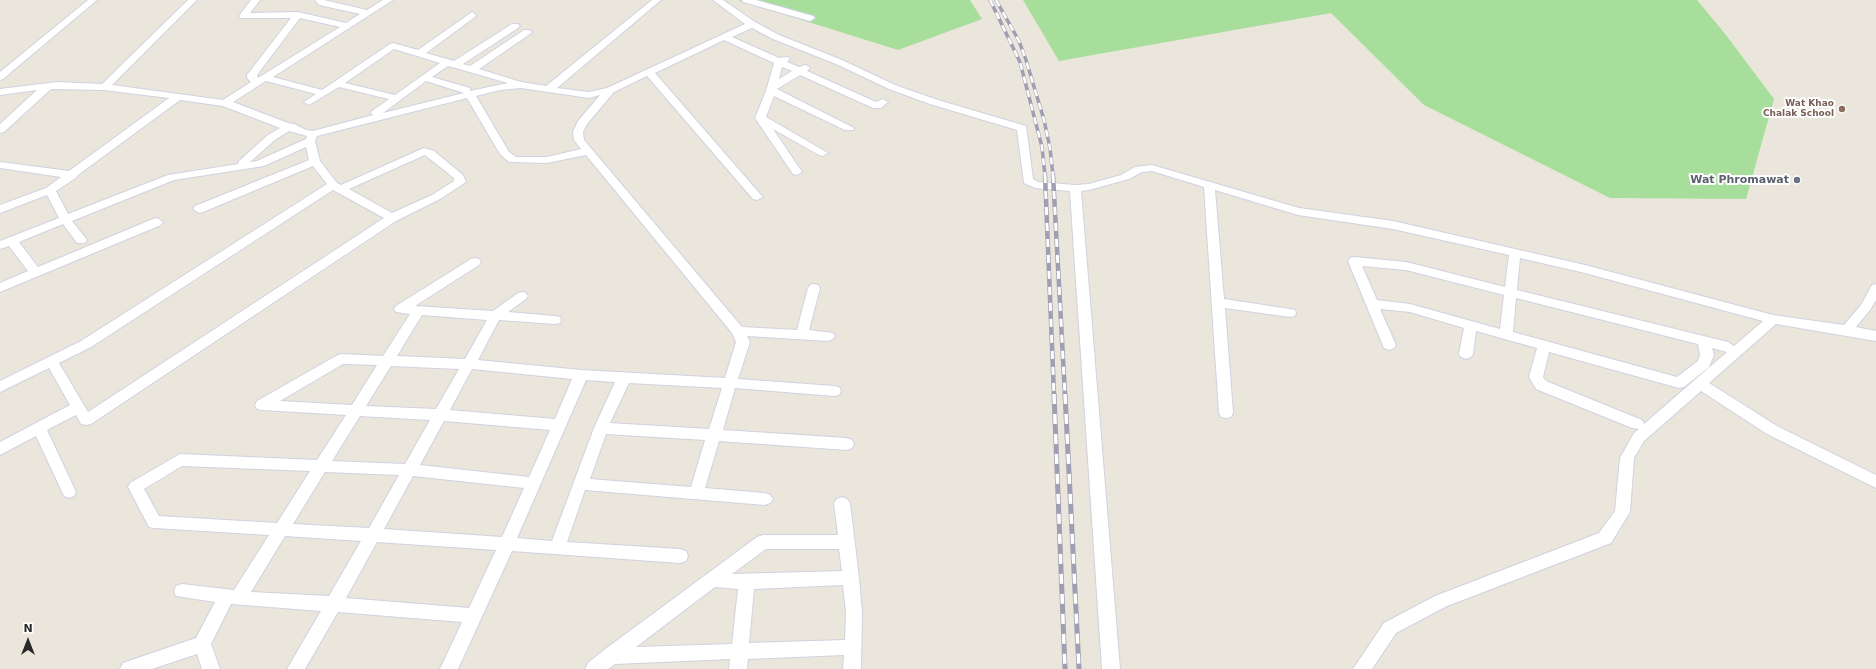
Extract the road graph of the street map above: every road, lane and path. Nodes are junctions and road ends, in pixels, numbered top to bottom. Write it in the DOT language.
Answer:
graph roads {
  1 [pos="92,0"];
  2 [pos="193,0"];
  3 [pos="256,0"];
  4 [pos="319,0"];
  5 [pos="389,0"];
  6 [pos="657,0"];
  7 [pos="717,0"];
  8 [pos="746,0"];
  9 [pos="368,13"];
  10 [pos="298,15"];
  11 [pos="472,15"];
  12 [pos="810,18"];
  13 [pos="752,24"];
  14 [pos="347,26"];
  15 [pos="515,26"];
  16 [pos="527,32"];
  17 [pos="727,36"];
  18 [pos="419,54"];
  19 [pos="782,60"];
  20 [pos="451,63"];
  21 [pos="472,69"];
  22 [pos="802,70"];
  23 [pos="649,72"];
  24 [pos="0,77"];
  25 [pos="425,78"];
  26 [pos="261,81"];
  27 [pos="337,84"];
  28 [pos="521,85"];
  29 [pos="48,86"];
  30 [pos="104,87"];
  31 [pos="844,88"];
  32 [pos="548,90"];
  33 [pos="610,90"];
  34 [pos="771,90"];
  35 [pos="0,92"];
  36 [pos="324,92"];
  37 [pos="468,92"];
  38 [pos="180,96"];
  39 [pos="396,98"];
  40 [pos="309,102"];
  41 [pos="225,103"];
  42 [pos="376,113"];
  43 [pos="760,118"];
  44 [pos="290,126"];
  45 [pos="849,128"];
  46 [pos="0,130"];
  47 [pos="312,137"];
  48 [pos="588,151"];
  49 [pos="823,153"];
  50 [pos="315,161"];
  51 [pos="243,163"];
  52 [pos="0,165"];
  53 [pos="797,172"];
  54 [pos="73,175"];
  55 [pos="1209,184"];
  56 [pos="337,187"];
  57 [pos="1075,188"];
  58 [pos="50,190"];
  59 [pos="757,197"];
  60 [pos="0,209"];
  61 [pos="199,209"];
  62 [pos="65,218"];
  63 [pos="392,218"];
  64 [pos="157,222"];
  65 [pos="81,240"];
  66 [pos="5,242"];
  67 [pos="1515,253"];
  68 [pos="475,262"];
  69 [pos="36,273"];
  70 [pos="0,288"];
  71 [pos="814,288"];
  72 [pos="1876,288"];
  73 [pos="1511,292"];
  74 [pos="522,296"];
  75 [pos="1218,303"];
  76 [pos="1372,304"];
  77 [pos="419,310"];
  78 [pos="1290,313"];
  79 [pos="496,315"];
  80 [pos="1773,319"];
  81 [pos="554,320"];
  82 [pos="1471,325"];
  83 [pos="1847,330"];
  84 [pos="738,331"];
  85 [pos="802,334"];
  86 [pos="1506,335"];
  87 [pos="828,336"];
  88 [pos="1876,336"];
  89 [pos="1704,341"];
  90 [pos="1389,345"];
  91 [pos="1544,346"];
  92 [pos="1728,347"];
  93 [pos="1466,354"];
  94 [pos="51,361"];
  95 [pos="387,361"];
  96 [pos="468,364"];
  97 [pos="581,375"];
  98 [pos="624,378"];
  99 [pos="730,383"];
  100 [pos="1700,383"];
  101 [pos="0,387"];
  102 [pos="834,391"];
  103 [pos="78,407"];
  104 [pos="356,410"];
  105 [pos="1226,413"];
  106 [pos="441,414"];
  107 [pos="1637,424"];
  108 [pos="559,425"];
  109 [pos="39,428"];
  110 [pos="602,428"];
  111 [pos="714,436"];
  112 [pos="847,444"];
  113 [pos="0,449"];
  114 [pos="320,466"];
  115 [pos="410,470"];
  116 [pos="1876,482"];
  117 [pos="533,483"];
  118 [pos="580,484"];
  119 [pos="69,492"];
  120 [pos="696,494"];
  121 [pos="765,499"];
  122 [pos="842,503"];
  123 [pos="280,530"];
  124 [pos="373,535"];
  125 [pos="846,542"];
  126 [pos="507,544"];
  127 [pos="556,547"];
  128 [pos="680,556"];
  129 [pos="851,578"];
  130 [pos="713,580"];
  131 [pos="747,582"];
  132 [pos="182,591"];
  133 [pos="232,597"];
  134 [pos="333,604"];
  135 [pos="474,616"];
  136 [pos="202,644"];
  137 [pos="853,647"];
  138 [pos="739,651"];
  139 [pos="610,656"];
  140 [pos="129,669"];
  141 [pos="211,669"];
  142 [pos="296,669"];
  143 [pos="449,669"];
  144 [pos="594,669"];
  145 [pos="738,669"];
  146 [pos="852,669"];
  147 [pos="1111,669"];
  148 [pos="1362,669"];
  1 -- 24 [label="street"];
  2 -- 30 [label="street"];
  3 -- 10 [label="street"];
  4 -- 9 [label="street"];
  5 -- 9 [label="street"];
  6 -- 32 [label="street"];
  7 -- 13 [label="street"];
  8 -- 12 [label="street"];
  9 -- 14 [label="street"];
  10 -- 14 [label="street"];
  10 -- 26 [label="street"];
  11 -- 18 [label="street"];
  13 -- 17 [label="street"];
  13 -- 57 [label="street"];
  14 -- 26 [label="street"];
  15 -- 20 [label="street"];
  16 -- 21 [label="street"];
  17 -- 19 [label="street"];
  17 -- 23 [label="street"];
  18 -- 20 [label="street"];
  18 -- 27 [label="street"];
  19 -- 22 [label="street"];
  19 -- 34 [label="street"];
  20 -- 21 [label="street"];
  20 -- 25 [label="street"];
  21 -- 28 [label="street"];
  22 -- 31 [label="street"];
  22 -- 34 [label="street"];
  23 -- 33 [label="street"];
  23 -- 59 [label="street"];
  25 -- 37 [label="street"];
  25 -- 39 [label="street"];
  26 -- 36 [label="street"];
  26 -- 41 [label="street"];
  27 -- 36 [label="street"];
  27 -- 39 [label="street"];
  28 -- 32 [label="street"];
  28 -- 37 [label="street"];
  29 -- 30 [label="street"];
  29 -- 35 [label="street"];
  29 -- 46 [label="street"];
  30 -- 38 [label="street"];
  32 -- 33 [label="street"];
  33 -- 48 [label="street"];
  34 -- 43 [label="street"];
  34 -- 45 [label="street"];
  36 -- 40 [label="street"];
  37 -- 47 [label="street"];
  37 -- 48 [label="street"];
  38 -- 41 [label="street"];
  38 -- 54 [label="street"];
  39 -- 42 [label="street"];
  41 -- 44 [label="street"];
  43 -- 49 [label="street"];
  43 -- 53 [label="street"];
  44 -- 47 [label="street"];
  44 -- 51 [label="street"];
  47 -- 50 [label="street"];
  47 -- 62 [label="street"];
  48 -- 84 [label="street"];
  50 -- 56 [label="street"];
  50 -- 61 [label="street"];
  52 -- 54 [label="street"];
  54 -- 58 [label="street"];
  55 -- 57 [label="street"];
  55 -- 67 [label="street"];
  55 -- 75 [label="street"];
  56 -- 63 [label="street"];
  56 -- 63 [label="street"];
  56 -- 94 [label="street"];
  57 -- 147 [label="street"];
  58 -- 60 [label="street"];
  58 -- 62 [label="street"];
  62 -- 65 [label="street"];
  62 -- 66 [label="street"];
  63 -- 103 [label="street"];
  64 -- 69 [label="street"];
  66 -- 69 [label="street"];
  67 -- 73 [label="street"];
  67 -- 80 [label="street"];
  68 -- 77 [label="street"];
  69 -- 70 [label="street"];
  71 -- 85 [label="street"];
  72 -- 83 [label="street"];
  73 -- 76 [label="street"];
  73 -- 86 [label="street"];
  73 -- 89 [label="street"];
  74 -- 79 [label="street"];
  75 -- 78 [label="street"];
  75 -- 105 [label="street"];
  76 -- 82 [label="street"];
  76 -- 90 [label="street"];
  77 -- 79 [label="street"];
  77 -- 95 [label="street"];
  79 -- 81 [label="street"];
  79 -- 96 [label="street"];
  80 -- 83 [label="street"];
  80 -- 100 [label="street"];
  82 -- 86 [label="street"];
  82 -- 93 [label="street"];
  83 -- 88 [label="street"];
  84 -- 85 [label="street"];
  84 -- 99 [label="street"];
  85 -- 87 [label="street"];
  86 -- 91 [label="street"];
  89 -- 91 [label="street"];
  89 -- 92 [label="street"];
  91 -- 107 [label="street"];
  94 -- 101 [label="street"];
  94 -- 103 [label="street"];
  95 -- 96 [label="street"];
  95 -- 104 [label="street"];
  95 -- 104 [label="street"];
  96 -- 97 [label="street"];
  96 -- 106 [label="street"];
  97 -- 98 [label="street"];
  97 -- 108 [label="street"];
  98 -- 99 [label="street"];
  98 -- 110 [label="street"];
  99 -- 102 [label="street"];
  99 -- 111 [label="street"];
  100 -- 116 [label="street"];
  100 -- 148 [label="street"];
  103 -- 109 [label="street"];
  104 -- 106 [label="street"];
  104 -- 114 [label="street"];
  106 -- 108 [label="street"];
  106 -- 115 [label="street"];
  108 -- 117 [label="street"];
  109 -- 113 [label="street"];
  109 -- 119 [label="street"];
  110 -- 111 [label="street"];
  110 -- 118 [label="street"];
  111 -- 112 [label="street"];
  111 -- 120 [label="street"];
  114 -- 115 [label="street"];
  114 -- 123 [label="street"];
  114 -- 123 [label="street"];
  115 -- 117 [label="street"];
  115 -- 124 [label="street"];
  117 -- 126 [label="street"];
  118 -- 120 [label="street"];
  118 -- 127 [label="street"];
  120 -- 121 [label="street"];
  122 -- 125 [label="street"];
  123 -- 124 [label="street"];
  123 -- 133 [label="street"];
  124 -- 126 [label="street"];
  124 -- 134 [label="street"];
  125 -- 129 [label="street"];
  125 -- 130 [label="street"];
  126 -- 127 [label="street"];
  126 -- 135 [label="street"];
  127 -- 128 [label="street"];
  129 -- 131 [label="street"];
  129 -- 137 [label="street"];
  130 -- 131 [label="street"];
  130 -- 139 [label="street"];
  131 -- 138 [label="street"];
  132 -- 133 [label="street"];
  133 -- 134 [label="street"];
  133 -- 136 [label="street"];
  134 -- 135 [label="street"];
  134 -- 142 [label="street"];
  135 -- 143 [label="street"];
  136 -- 140 [label="street"];
  136 -- 141 [label="street"];
  137 -- 138 [label="street"];
  137 -- 146 [label="street"];
  138 -- 139 [label="street"];
  138 -- 145 [label="street"];
  139 -- 144 [label="street"];
}
